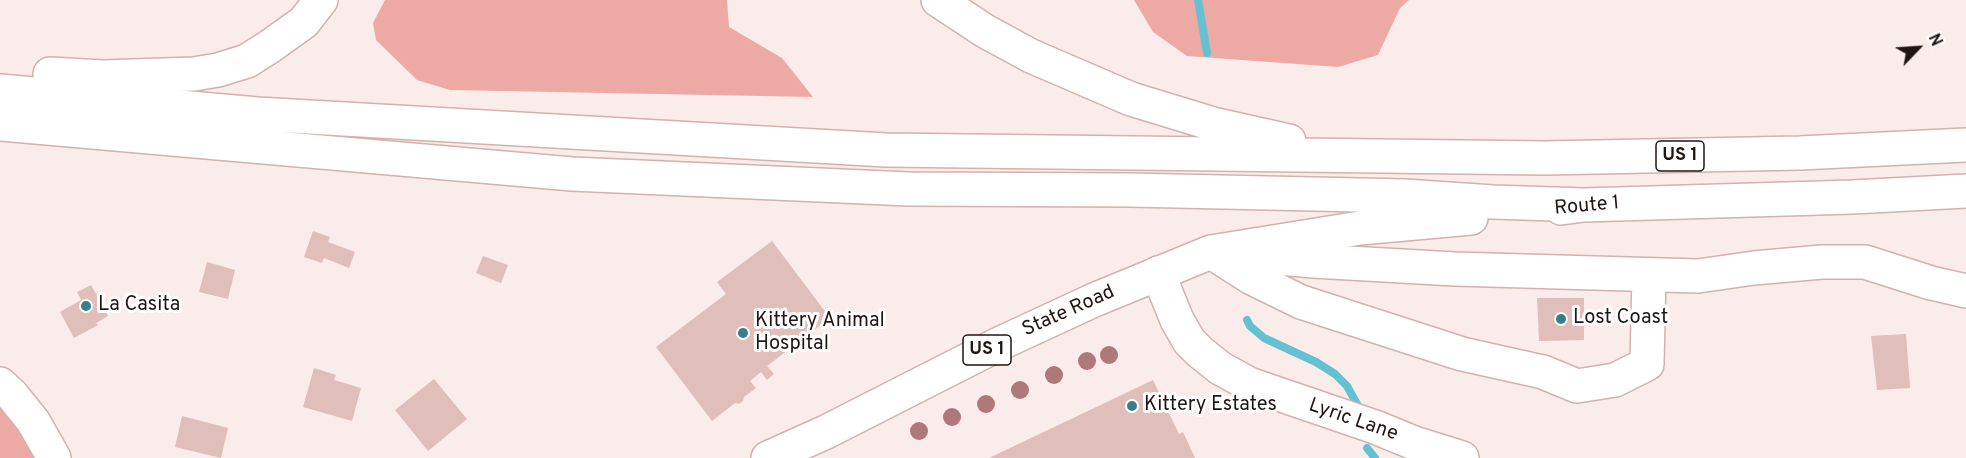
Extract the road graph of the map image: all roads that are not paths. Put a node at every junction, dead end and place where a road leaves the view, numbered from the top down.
1 (321, 0) edge
2 (938, 0) edge
3 (10, 82) edge
4 (0, 124) edge
5 (1966, 145) edge
6 (1395, 156) junction
7 (1966, 190) edge
8 (1584, 205) junction
9 (1211, 252) junction
10 (1158, 273) junction
11 (1649, 275) junction
12 (1966, 291) edge
13 (0, 384) edge
14 (54, 458) edge
15 (768, 458) edge
16 (1462, 458) edge

1 - 3 main road
2 - 6 main road, US 1
3 - 6 main road
4 - 8 main road
5 - 6 main road, US 1
7 - 8 main road, Route 1 / US 1
8 - 9 main road, Route 1 / US 1
9 - 10 main road, State Road / US 1
9 - 11 main road
9 - 11 main road
10 - 15 main road, State Road / US 1
10 - 16 main road, Lyric Lane
11 - 12 main road
13 - 14 main road

